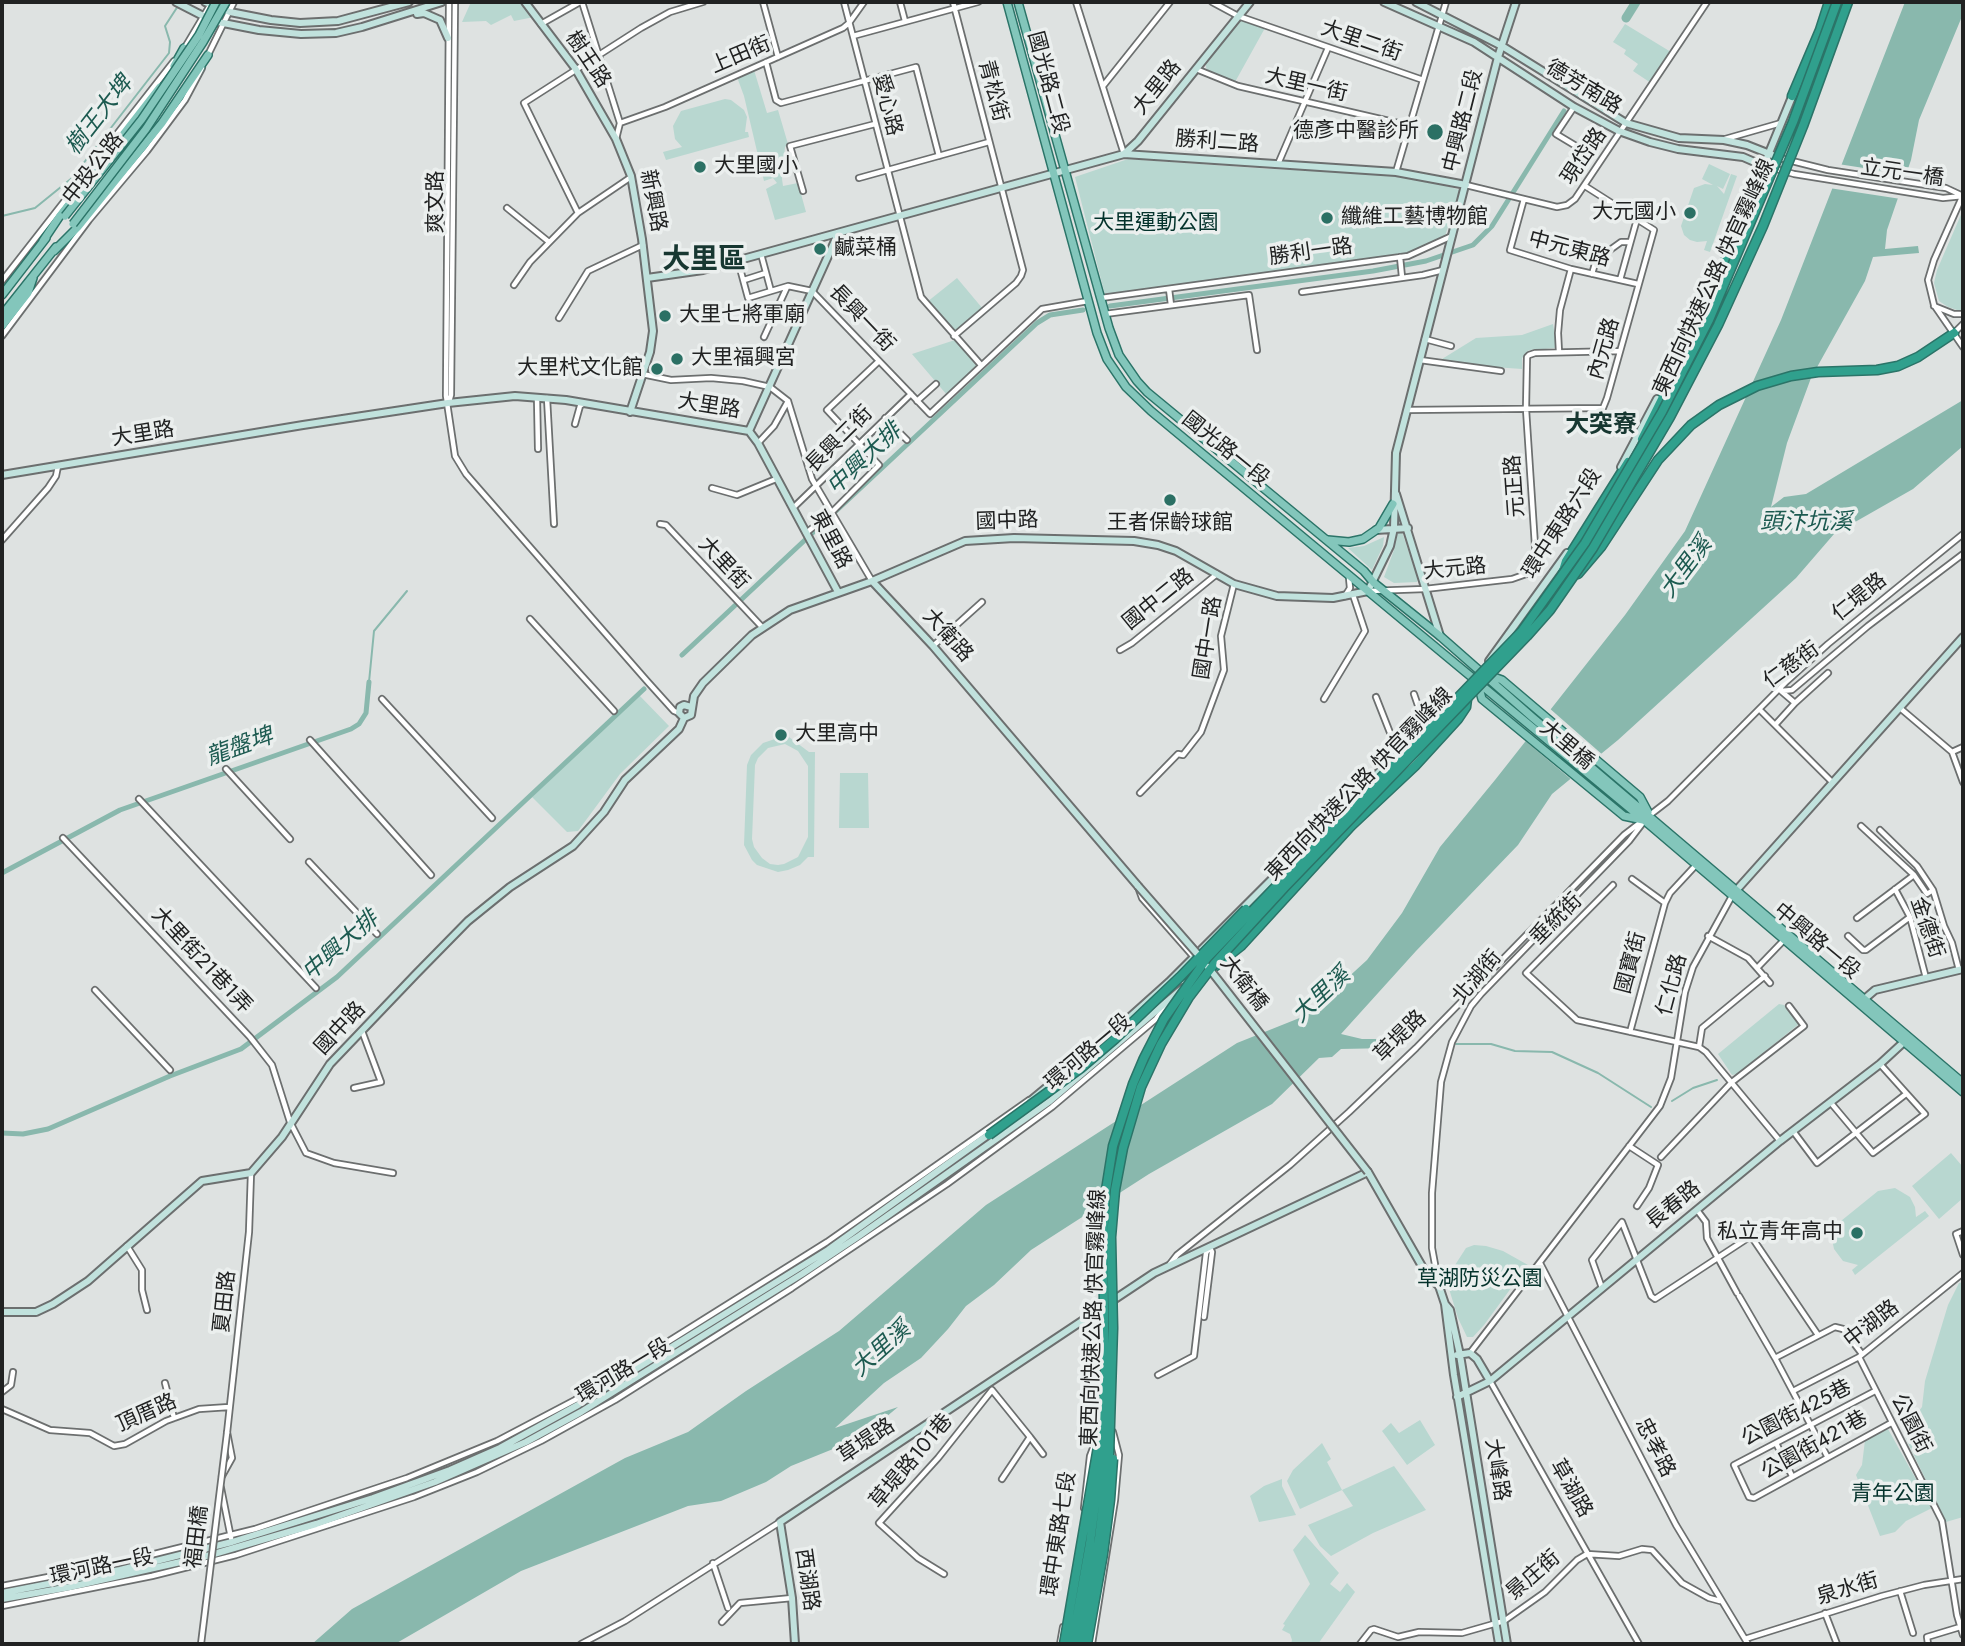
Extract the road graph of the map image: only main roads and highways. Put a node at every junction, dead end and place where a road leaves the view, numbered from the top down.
1 (211, 2) edge
2 (226, 2) edge
3 (1007, 2) edge
4 (1018, 2) edge
5 (1828, 2) edge
6 (1840, 2) edge
7 (1848, 2) edge
8 (184, 48) road end
9 (208, 55) road end
10 (1792, 96) road end
11 (1064, 172) joint
12 (1054, 174) joint
13 (1738, 229) road end
14 (43, 241) junction
15 (54, 251) junction
16 (34, 274) junction
17 (2, 293) edge
18 (2, 315) edge
19 (2, 326) edge
20 (1954, 333) road end
21 (1393, 504) road end
22 (1325, 539) junction
23 (1562, 585) junction
24 (1493, 679) joint
25 (1482, 691) joint
26 (1467, 699) junction
27 (1640, 812) junction
28 (1647, 818) junction
29 (1309, 850) junction
30 (1734, 893) junction
31 (1204, 973) road end
32 (1862, 1000) junction
33 (1907, 1038) junction
34 (1963, 1083) edge
35 (1963, 1092) edge
36 (989, 1135) road end
37 (1107, 1421) junction
38 (1062, 1644) edge
39 (1070, 1644) edge
40 (1081, 1644) edge
41 (1089, 1644) edge

1 - 14 main road, 中投公路, bridge
2 - 15 main road, 中投公路, bridge
3 - 12 main road, 國光路二段
4 - 11 main road, 國光路二段
5 - 10 highway
6 - 23 highway, 東西向快速公路 快官霧峰線, bridge
7 - 23 highway, 東西向快速公路 快官霧峰線, bridge
8 - 14 main road
9 - 15 main road
11 - 22 main road, 國光路一段
12 - 25 main road, 國光路一段
13 - 23 highway, bridge
14 - 17 main road, 中投公路
15 - 16 main road, 中投公路
16 - 18 main road, 中投公路
16 - 19 main road
20 - 23 highway, bridge
21 - 22 main road
22 - 24 main road, 國光路一段
23 - 26 highway, 東西向快速公路 快官霧峰線, bridge
23 - 29 highway, 東西向快速公路 快官霧峰線, bridge
24 - 27 main road, 大里橋
25 - 27 main road, 大里橋
26 - 31 highway, bridge
26 - 37 highway, 東西向快速公路 快官霧峰線, bridge
27 - 28 main road, 中興路一段
27 - 28 main road, 中興路一段
28 - 30 main road, 中興路一段
28 - 30 main road, 中興路一段
29 - 36 highway, bridge
29 - 37 highway, 東西向快速公路 快官霧峰線, bridge
30 - 32 main road, 中興路一段
30 - 32 main road, 中興路一段
32 - 33 main road, 中興路一段
33 - 34 main road, 中興路一段
33 - 35 main road, 中興路一段
37 - 38 highway, bridge
37 - 39 highway, 東西向快速公路 快官霧峰線, bridge
37 - 40 highway, 東西向快速公路 快官霧峰線, bridge
37 - 41 highway, bridge

